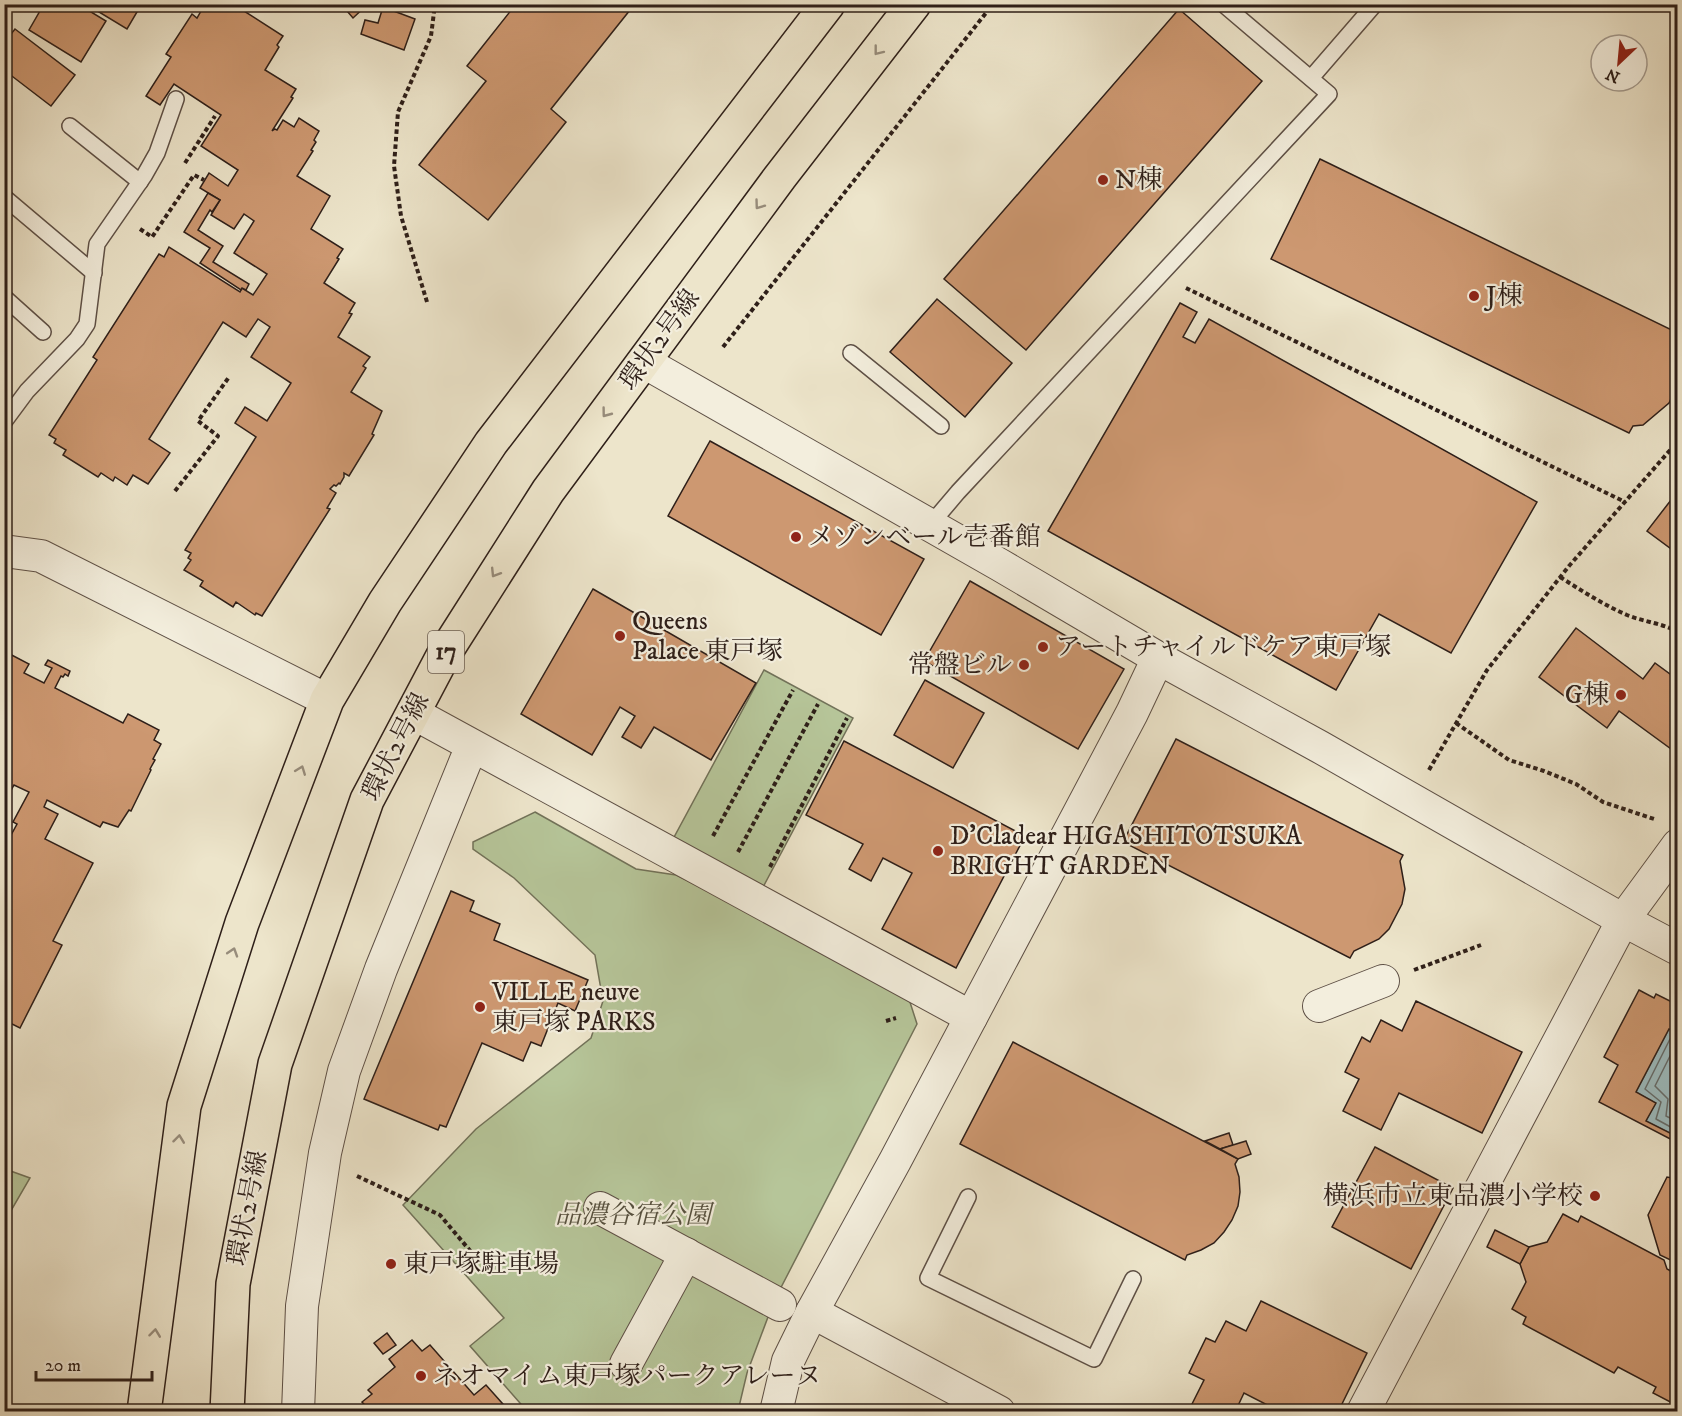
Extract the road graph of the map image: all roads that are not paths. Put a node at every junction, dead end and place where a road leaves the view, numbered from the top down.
1 (828, 4) edge
2 (914, 4) edge
3 (1223, 4) edge
4 (1375, 4) edge
5 (1311, 78) junction
6 (176, 99) dead end
7 (70, 126) dead end
8 (140, 182) junction
9 (4, 197) edge
10 (93, 273) junction
11 (4, 297) edge
12 (43, 333) dead end
13 (851, 353) dead end
14 (644, 362) junction
15 (4, 422) edge
16 (941, 426) dead end
17 (930, 525) junction
18 (4, 551) edge
19 (1158, 658) junction
20 (327, 700) junction
21 (413, 713) junction
22 (466, 760) dead end
23 (1677, 845) edge
24 (1623, 920) junction
25 (1677, 949) edge
26 (1383, 981) road end
27 (1319, 1006) dead end
28 (971, 1017) junction
29 (968, 1197) dead end
30 (600, 1208) dead end
31 (686, 1254) junction
32 (1133, 1279) dead end
33 (780, 1305) dead end
34 (812, 1312) junction
35 (626, 1364) dead end
36 (144, 1412) edge
37 (227, 1412) edge
38 (298, 1412) edge
39 (776, 1412) edge
40 (999, 1412) edge
41 (1362, 1412) edge

1 - 20 main road
2 -> 14 main road, 環状2号線 / 17
3 - 5 lane
4 - 5 lane
5 - 17 lane
6 - 8 lane
7 - 8 lane
8 - 10 lane
9 - 10 lane
10 - 15 lane
11 - 12 lane
13 - 16 lane
14 - 17 street
14 -> 21 main road, 環状2号線 / 17
17 - 19 street
18 - 20 street
19 - 24 street
19 - 28 street
36 -> 20 main road
21 - 28 street
21 - 37 main road, 環状2号線 / 17
22 - 38 street
23 - 24 street
24 - 25 street
24 - 41 street
26 - 27 street
28 - 34 street
29 - 32 lane
30 - 31 street
31 - 33 street
31 - 35 street
34 - 39 street
34 - 40 street

